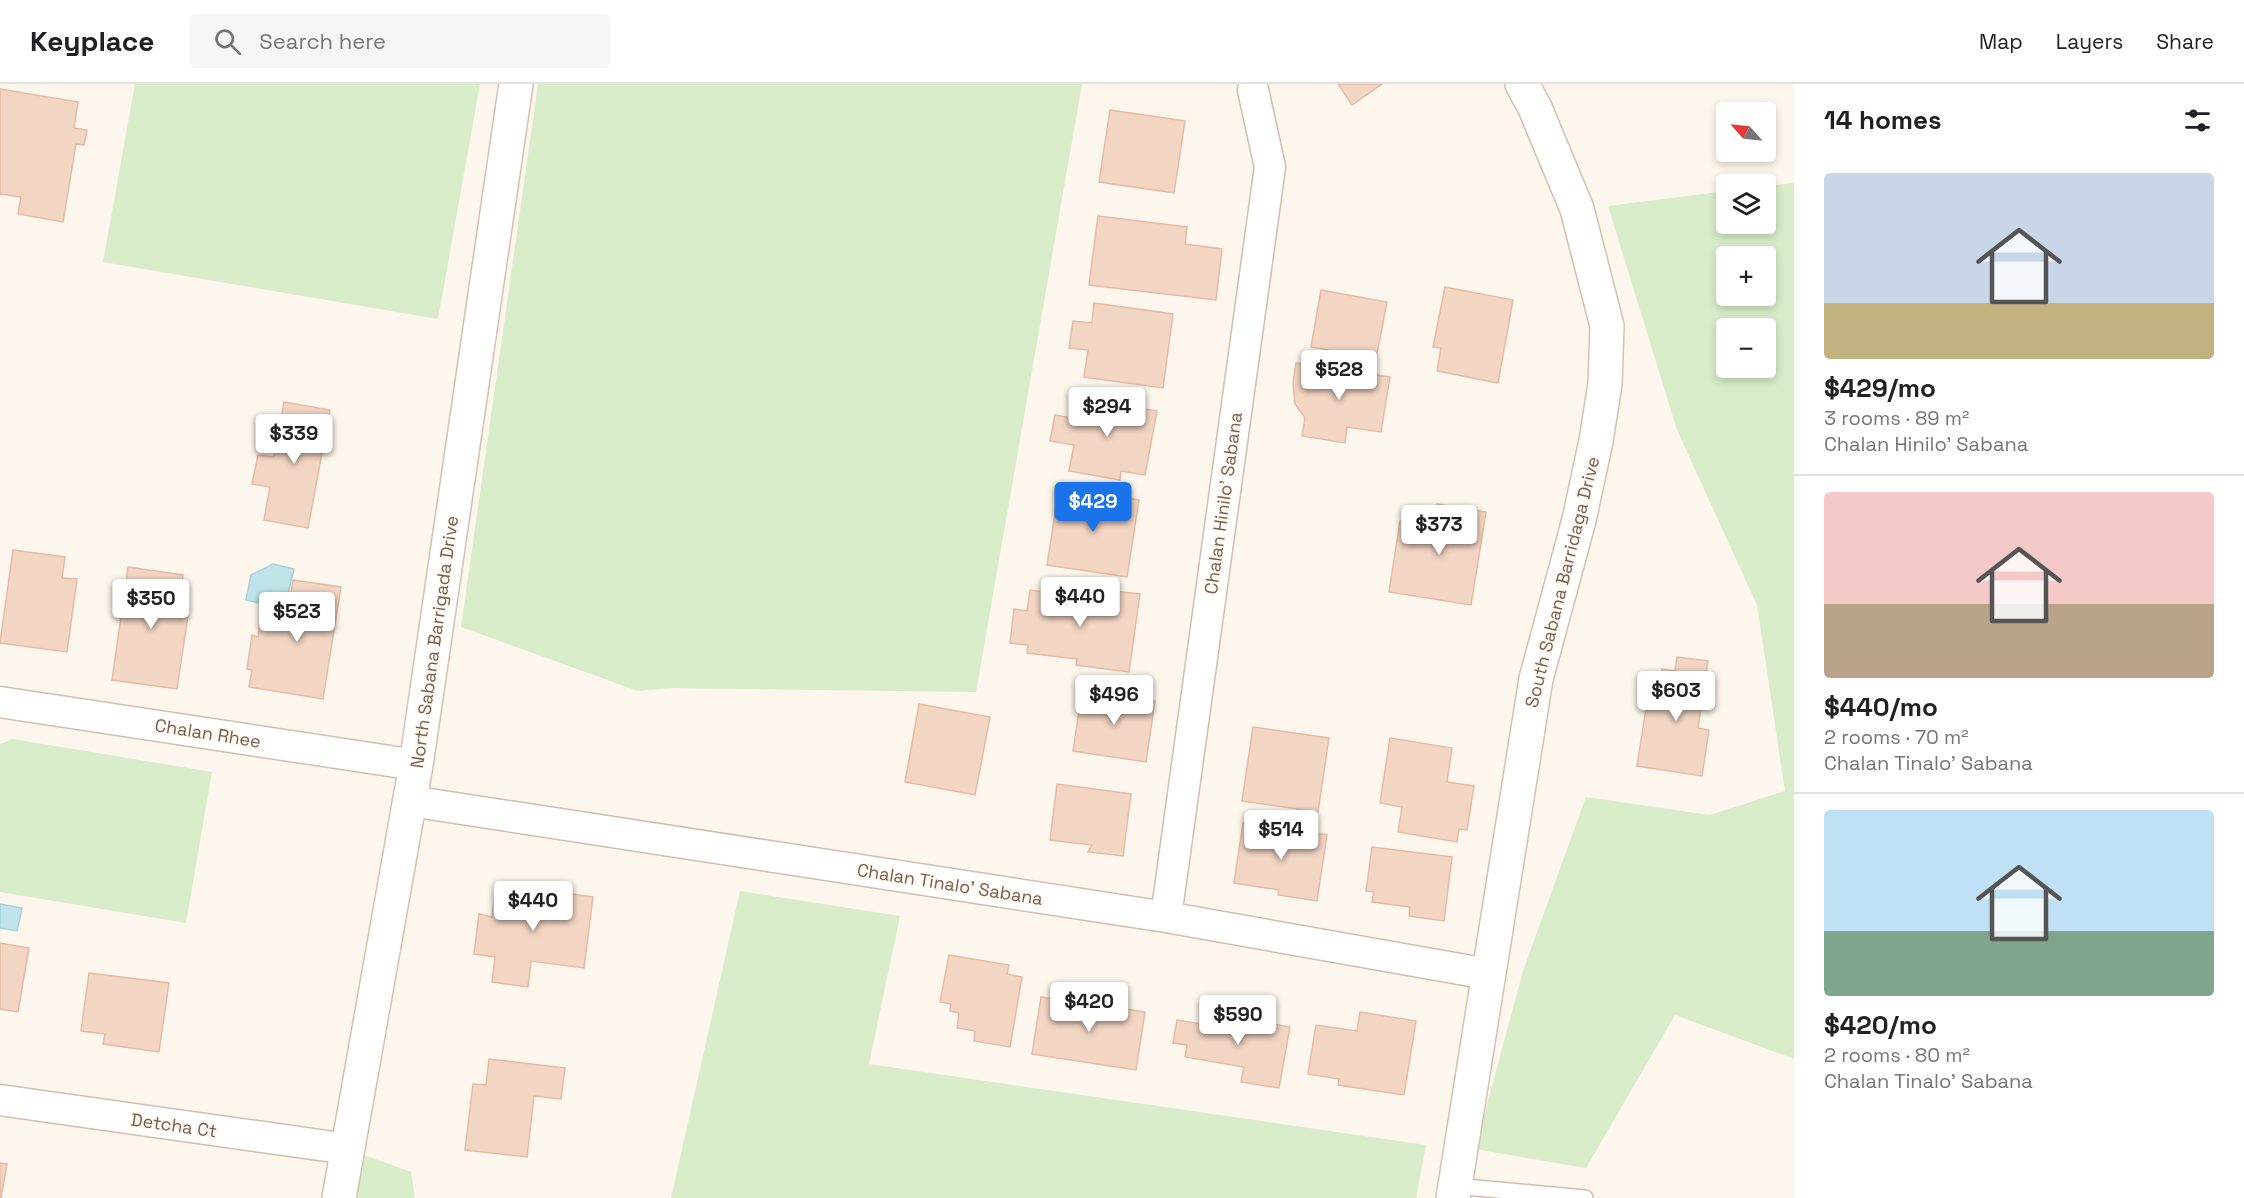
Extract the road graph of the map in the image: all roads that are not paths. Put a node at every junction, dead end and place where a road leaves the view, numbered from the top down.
1 (516, 84) edge
2 (1522, 84) edge
3 (1253, 90) dead end
4 (0, 702) edge
5 (416, 765) junction
6 (410, 801) junction
7 (1166, 917) junction
8 (1488, 974) junction
9 (0, 1100) edge
10 (348, 1149) junction
11 (1454, 1192) edge
12 (339, 1198) edge
13 (1585, 1198) edge

1 - 5 main road, North Sabana Barrigada Drive
2 - 8 main road, South Sabana Barridaga Drive
3 - 7 street, Chalan Hinilo' Sabana
4 - 5 street, Chalan Rhee
5 - 6 main road, North Sabana Barrigada Drive
6 - 7 street, Chalan Tinalo' Sabana
6 - 10 main road, North Sabana Barrigada Drive
7 - 8 street, Chalan Tinalo' Sabana
8 - 11 main road, South Sabana Barridaga Drive
9 - 10 street, Detcha Ct
10 - 12 main road, North Sabana Barrigada Drive
11 - 13 lane

